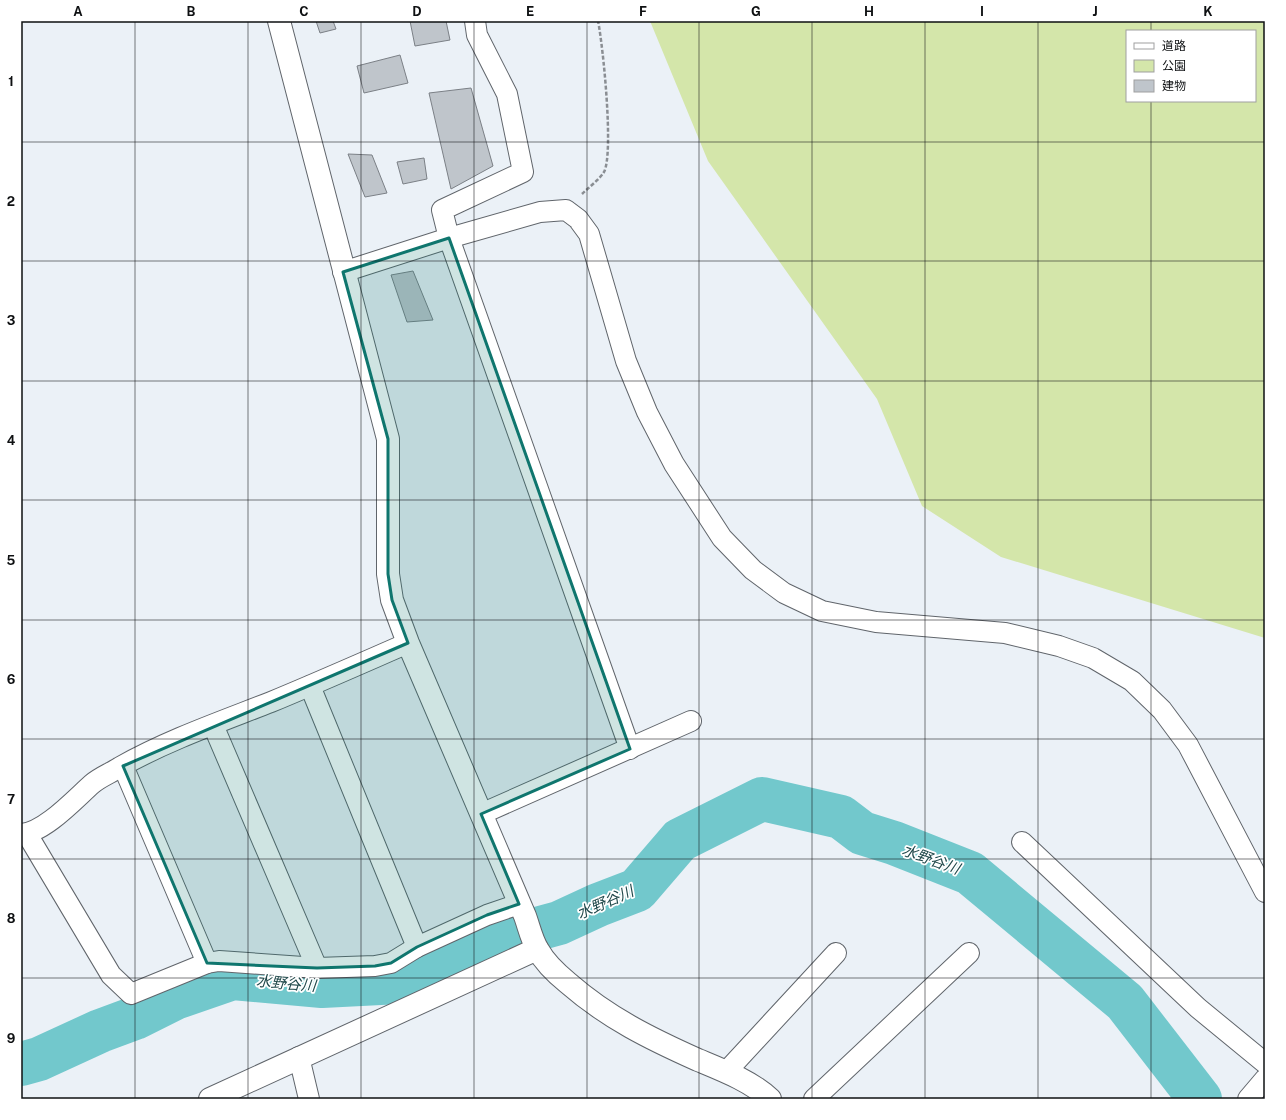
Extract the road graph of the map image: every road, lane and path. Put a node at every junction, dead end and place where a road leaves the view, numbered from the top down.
1 (279, 21) edge
2 (475, 21) edge
3 (598, 21) edge
4 (566, 210) junction
5 (449, 238) junction
6 (343, 272) junction
7 (408, 643) junction
8 (310, 686) junction
9 (692, 721) dead end
10 (213, 725) junction
11 (630, 749) junction
12 (123, 766) junction
13 (481, 814) junction
14 (24, 834) edge
15 (1022, 842) dead end
16 (1265, 892) edge
17 (522, 910) junction
18 (535, 944) junction
19 (417, 947) junction
20 (969, 953) dead end
21 (836, 954) dead end
22 (207, 963) junction
23 (317, 968) junction
24 (299, 1057) junction
25 (1265, 1063) edge
26 (726, 1072) junction
27 (1265, 1079) edge
28 (210, 1099) edge
29 (309, 1099) edge
30 (770, 1099) edge
31 (814, 1099) edge
32 (1248, 1099) edge

1 - 6 street
2 - 5 street
3 - 4 path
4 - 5 street
4 - 16 street
5 - 6 street
5 - 11 street
6 - 7 street
7 - 8 street
7 - 13 street
8 - 10 street
8 - 19 street
9 - 11 street
10 - 12 street
10 - 23 street
11 - 13 street
12 - 14 street
12 - 22 street
13 - 17 street
14 - 22 street
15 - 25 street
17 - 18 street
17 - 19 street
18 - 24 street
18 - 26 street
19 - 23 street
20 - 31 street
21 - 26 street
22 - 23 street
24 - 28 street
24 - 29 street
26 - 30 street
27 - 32 street

